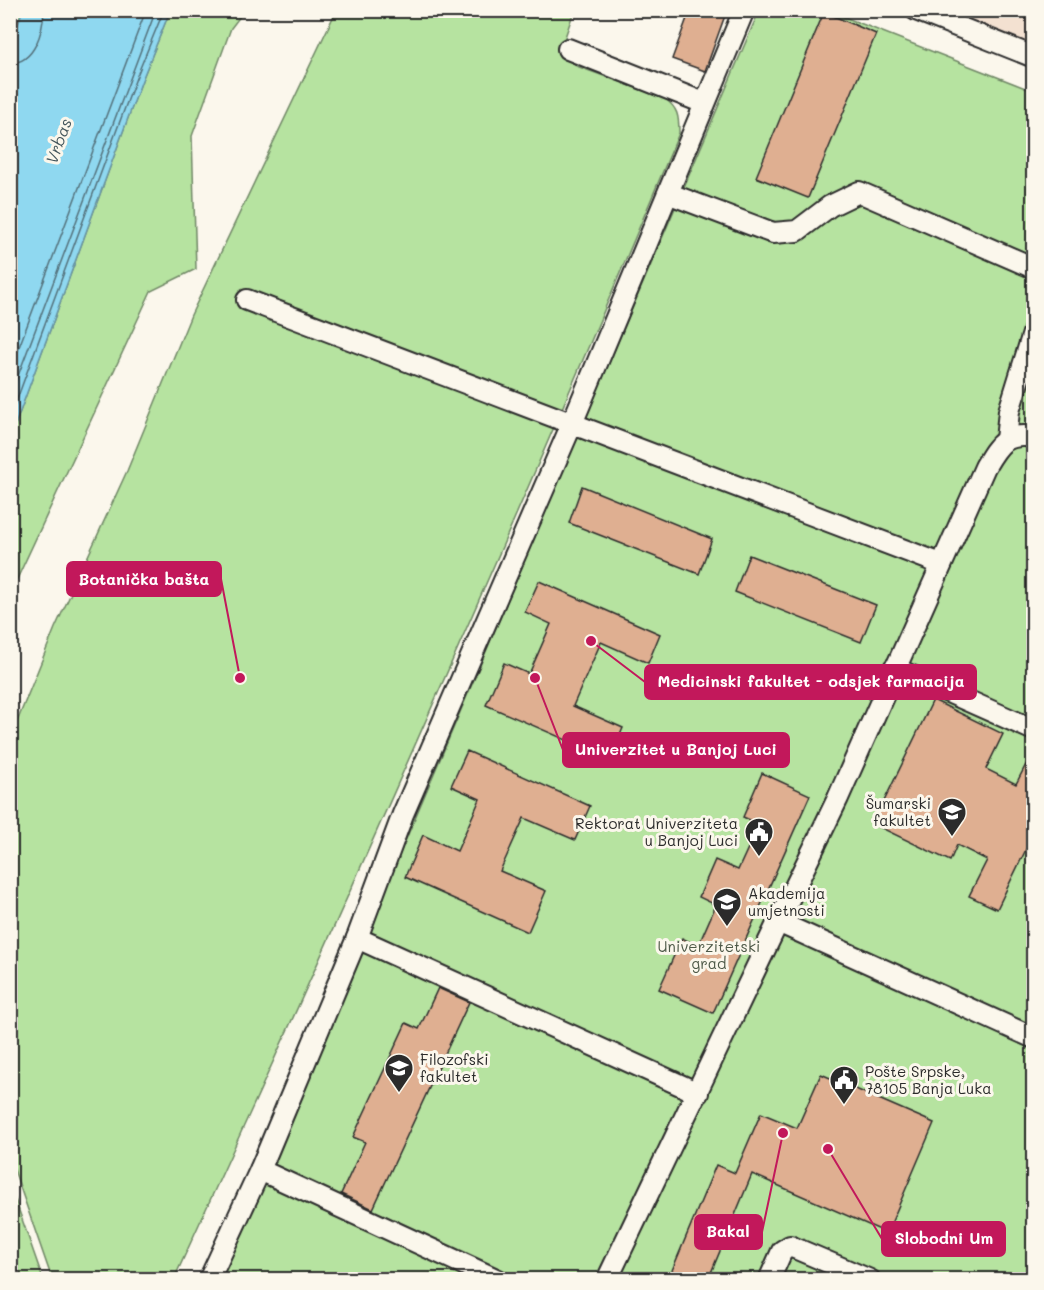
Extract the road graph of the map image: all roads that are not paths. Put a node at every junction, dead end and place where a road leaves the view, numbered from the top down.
1 (744, 10) edge
2 (916, 10) edge
3 (568, 49) dead end
4 (1034, 57) edge
5 (704, 103) junction
6 (670, 194) junction
7 (1034, 268) edge
8 (247, 300) dead end
9 (1034, 330) edge
10 (572, 426) junction
11 (1034, 437) edge
12 (1006, 440) junction
13 (941, 564) junction
14 (894, 668) junction
15 (1034, 730) edge
16 (777, 922) junction
17 (357, 938) junction
18 (1034, 1038) edge
19 (698, 1093) junction
20 (260, 1170) junction
21 (209, 1280) edge
22 (498, 1280) edge
23 (607, 1280) edge
24 (769, 1280) edge
25 (870, 1280) edge

1 - 5 street
2 - 4 street
3 - 5 street
5 - 6 street
6 - 7 street
6 - 10 street
8 - 10 street
9 - 12 street
10 - 13 street
10 - 17 street
11 - 12 street
12 - 13 street
13 - 14 street
14 - 15 street
14 - 16 street
16 - 18 street
16 - 19 street
17 - 19 street
17 - 20 street
19 - 23 street
20 - 21 street
20 - 22 street
24 - 25 street

